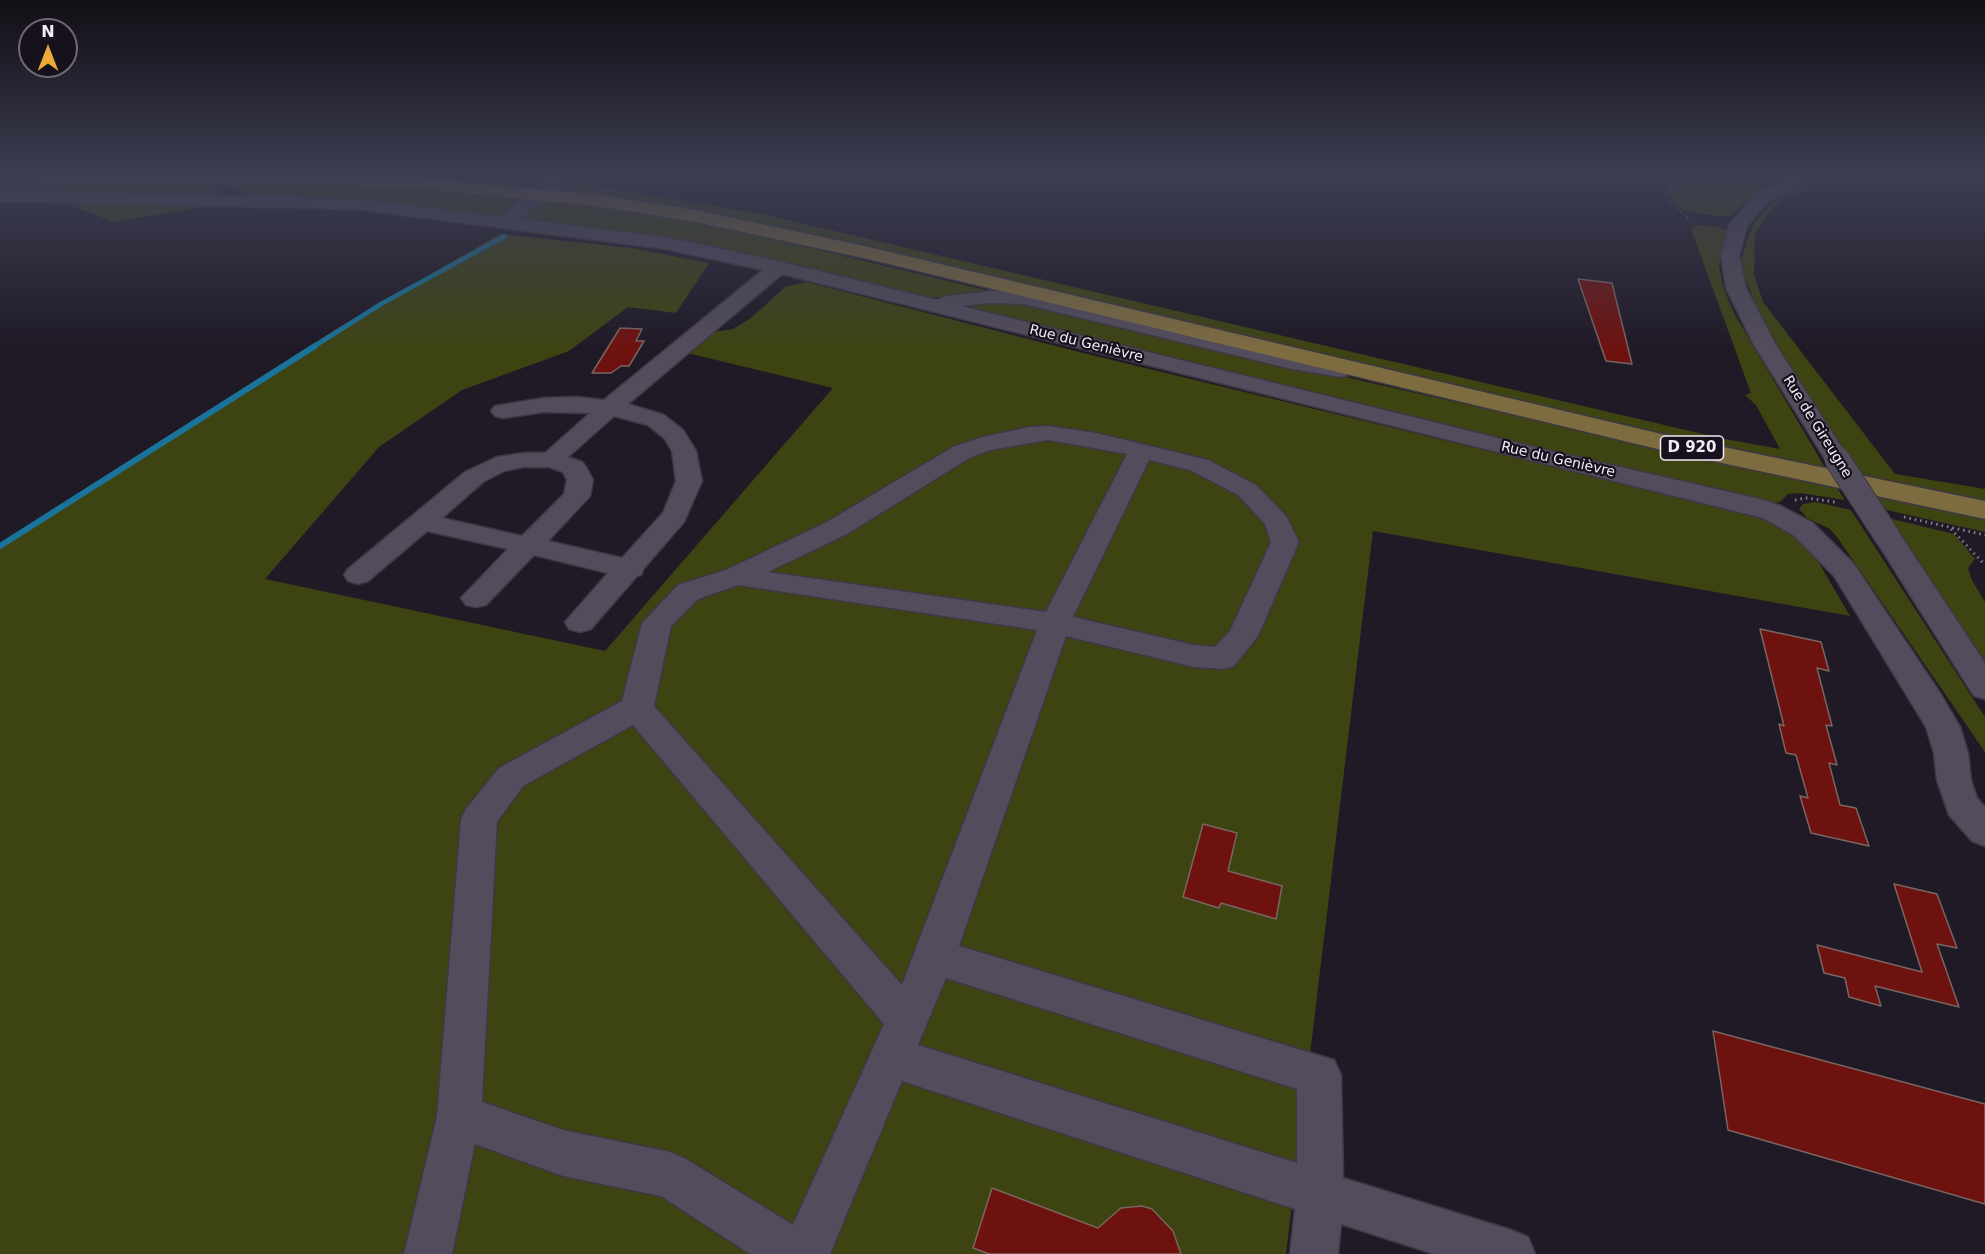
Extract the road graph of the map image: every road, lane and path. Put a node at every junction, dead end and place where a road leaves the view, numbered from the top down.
1 (614, 235) edge
2 (780, 235) edge
3 (1735, 235) edge
4 (778, 267) junction
5 (925, 304) junction
6 (1401, 380) junction
7 (610, 407) junction
8 (503, 411) dead end
9 (1141, 450) junction
10 (551, 460) junction
11 (1985, 510) edge
12 (420, 521) junction
13 (1950, 527) dead end
14 (528, 545) junction
15 (1985, 565) edge
16 (631, 569) junction
17 (358, 575) dead end
18 (736, 576) junction
19 (476, 598) dead end
20 (580, 622) dead end
21 (1055, 623) junction
22 (1985, 688) edge
23 (637, 708) junction
24 (1985, 831) edge
25 (935, 957) junction
26 (899, 1039) junction
27 (459, 1116) junction
28 (1320, 1194) junction
29 (428, 1254) edge
30 (794, 1254) edge
31 (805, 1254) edge
32 (1314, 1254) edge
33 (1511, 1254) edge

1 - 4 street, Rue du Genièvre
2 - 6 main road, D 920
3 - 22 street, Rue de Gireugne, bridge
4 - 5 street, Rue du Genièvre
4 - 7 street
5 - 6 street
5 - 24 street, Rue du Genièvre
6 - 11 main road, D 920
7 - 8 street
7 - 10 street
7 - 16 street
9 - 18 street
9 - 21 street
9 - 21 street
10 - 12 street
10 - 14 street
12 - 14 street
12 - 17 street
13 - 15 path
14 - 16 street
14 - 19 street
16 - 20 street
18 - 21 street
18 - 23 street
21 - 25 street
23 - 26 street
23 - 27 street
25 - 26 street
25 - 28 street
26 - 28 street
26 - 31 street
27 - 29 street
27 - 30 street
28 - 32 street
28 - 33 street

